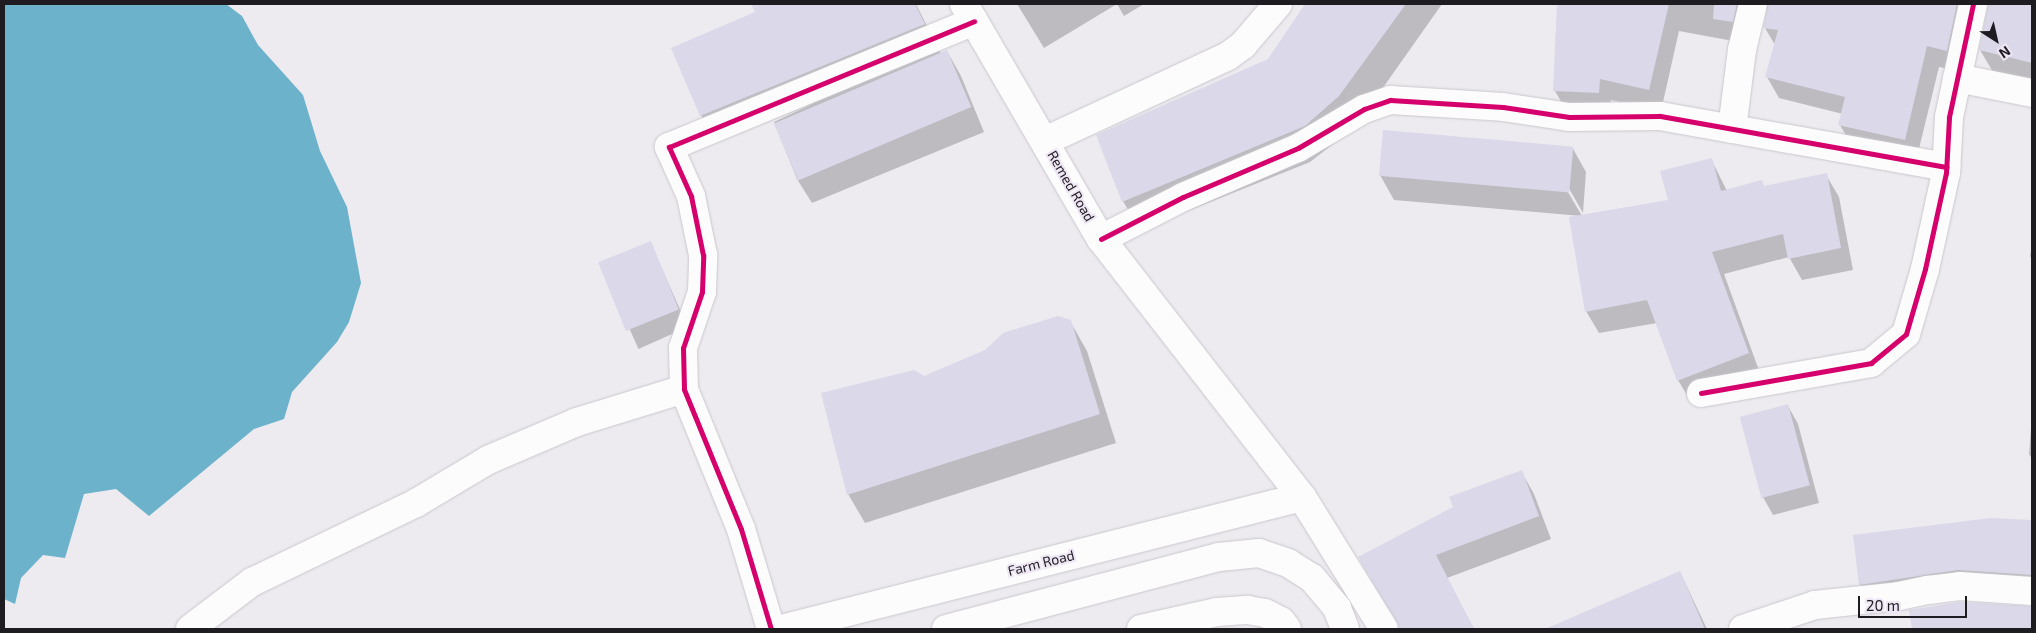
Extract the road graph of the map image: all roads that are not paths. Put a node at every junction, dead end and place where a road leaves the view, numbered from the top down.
1 (1278, 4) edge
2 (1753, 4) edge
3 (1973, 4) edge
4 (969, 12) edge
5 (1957, 78) junction
6 (2032, 93) edge
7 (1732, 129) junction
8 (1045, 141) junction
9 (1946, 167) junction
10 (1102, 239) junction
11 (684, 389) junction
12 (1701, 393) dead end
13 (1302, 497) junction
14 (2032, 591) edge
15 (190, 629) edge
16 (771, 629) edge
17 (781, 629) edge
18 (946, 629) edge
19 (1141, 629) edge
20 (1287, 629) edge
21 (1345, 629) edge
22 (1384, 629) edge
23 (1743, 629) edge

1 - 8 street
2 - 7 street
3 - 5 street
4 - 8 street, Remed Road
4 - 11 street
5 - 6 street
5 - 9 street
7 - 9 street
7 - 10 street
8 - 10 street, Remed Road
9 - 12 street
10 - 13 street, Remed Road
11 - 15 street
11 - 16 street
13 - 17 street, Farm Road
13 - 22 street, Remed Road
14 - 23 street
18 - 21 street
19 - 20 street

